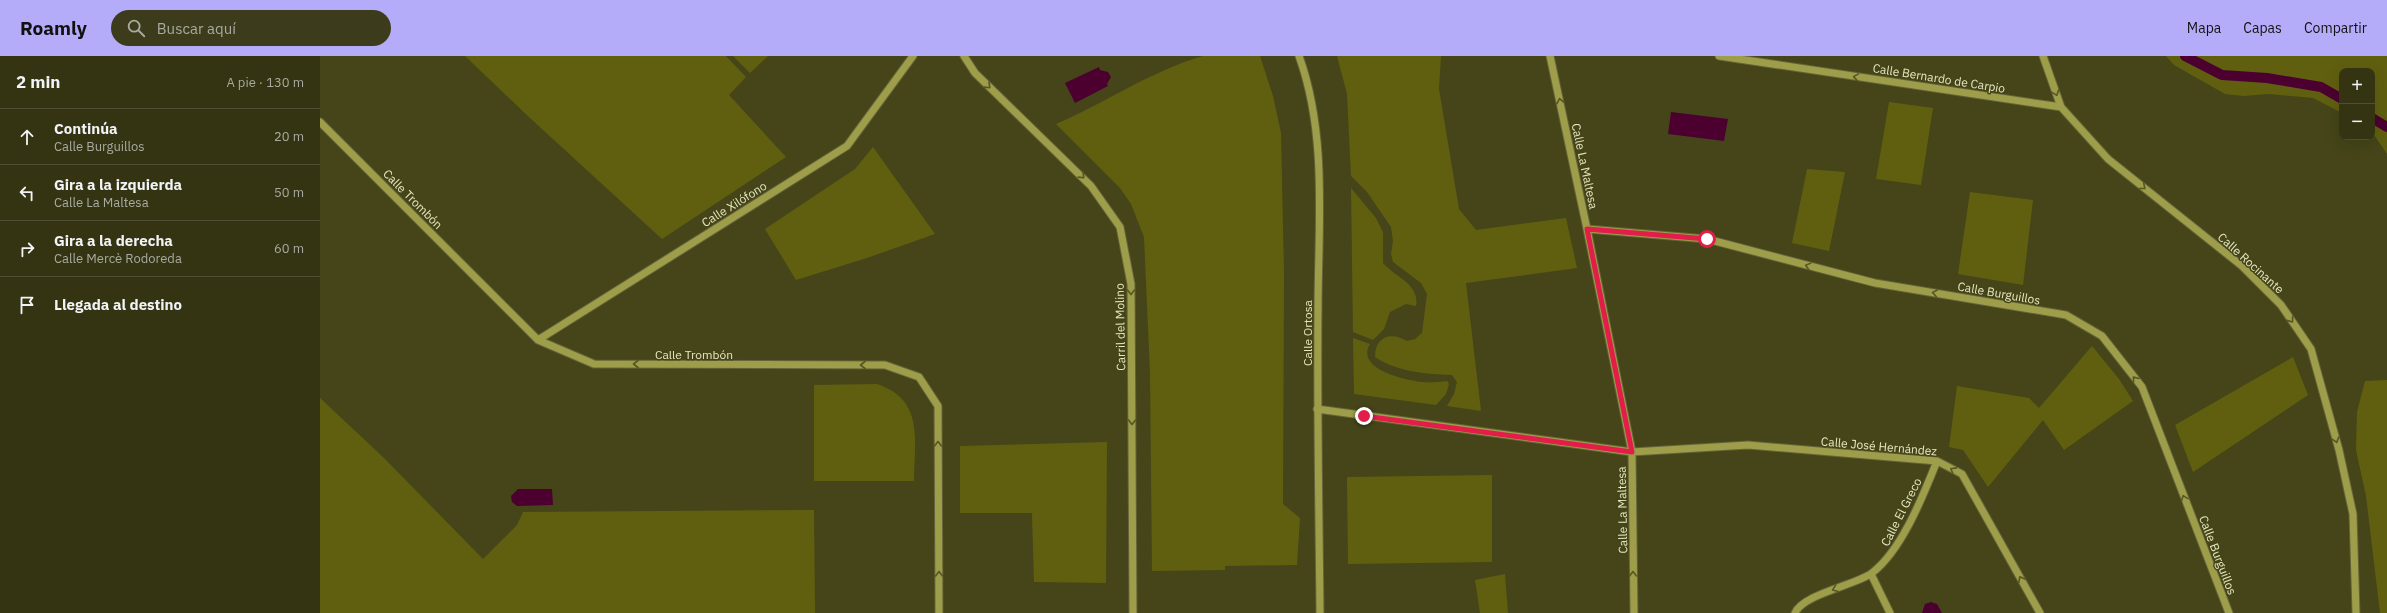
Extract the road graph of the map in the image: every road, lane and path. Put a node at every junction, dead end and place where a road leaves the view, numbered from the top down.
1 (913, 56) edge
2 (964, 56) edge
3 (1299, 56) edge
4 (1550, 56) edge
5 (1719, 56) edge
6 (2042, 56) edge
7 (2061, 107) junction
8 (320, 122) edge
9 (1587, 229) junction
10 (538, 340) junction
11 (1317, 409) junction
12 (1632, 452) junction
13 (1938, 461) junction
14 (1871, 574) junction
15 (939, 613) edge
16 (1133, 613) edge
17 (1320, 613) edge
18 (1634, 613) edge
19 (1795, 613) edge
20 (1890, 613) edge
21 (2040, 613) edge
22 (2229, 613) edge
23 (2356, 613) edge

1 - 10 street, Calle Xilófono
2 -> 16 street, Carril del Molino
3 - 11 street, Calle Ortosa
9 -> 4 street, Calle La Maltesa
7 -> 5 street, Calle Bernardo de Carpio
6 -> 7 street, Calle Rocinante
7 -> 23 street, Calle Rocinante
8 - 10 street, Calle Trombón
9 - 12 street, Calle La Maltesa
22 -> 9 street, Calle Burguillos
15 -> 10 street, Calle Trombón
11 - 12 street, Calle José Hernández
11 - 17 street, Calle Ortosa
12 - 13 street, Calle José Hernández
18 -> 12 street, Calle La Maltesa
13 - 14 street, Calle El Greco
21 -> 13 street, Calle José Hernández
14 -> 19 street, Calle El Greco
14 - 20 street

